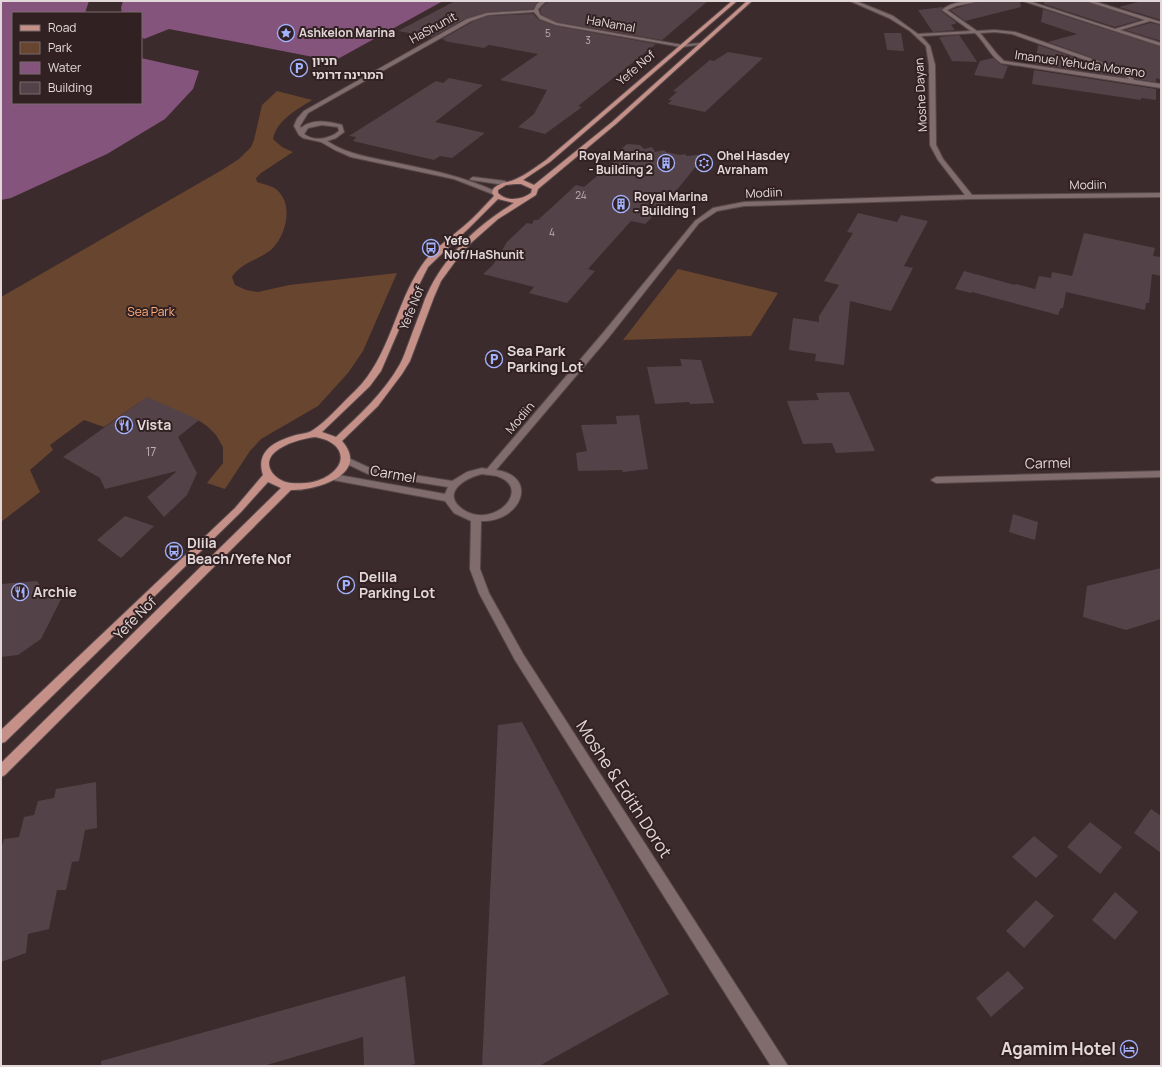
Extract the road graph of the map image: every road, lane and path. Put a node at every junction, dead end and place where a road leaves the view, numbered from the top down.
1 (544, 1) edge
2 (735, 1) edge
3 (750, 1) edge
4 (867, 1) edge
5 (978, 1) edge
6 (1024, 1) edge
7 (1088, 1) edge
8 (1103, 1) edge
9 (854, 2) edge
10 (536, 11) junction
11 (1161, 18) edge
12 (1149, 20) junction
13 (1161, 23) edge
14 (1115, 30) junction
15 (976, 32) junction
16 (917, 35) junction
17 (701, 44) junction
18 (1161, 45) edge
19 (682, 46) junction
20 (1132, 82) junction
21 (1161, 86) edge
22 (301, 132) junction
23 (322, 140) junction
24 (451, 176) junction
25 (515, 182) junction
26 (505, 184) junction
27 (534, 188) junction
28 (496, 194) junction
29 (1161, 196) edge
30 (970, 198) junction
31 (525, 199) junction
32 (315, 434) junction
33 (338, 440) junction
34 (346, 460) junction
35 (490, 472) junction
36 (1161, 474) edge
37 (268, 476) junction
38 (333, 477) junction
39 (936, 480) dead end
40 (454, 484) junction
41 (289, 486) junction
42 (449, 498) junction
43 (476, 518) junction
44 (1, 738) edge
45 (1, 771) edge
46 (780, 1066) edge

1 - 10 street
2 - 19 main road, Yefe Nof
3 - 17 main road, Yefe Nof
4 - 9 street
5 - 15 street, Imanuel Yehuda Moreno
6 - 14 street
7 - 12 street
8 - 11 street
9 - 16 street, Moshe Dayan
10 - 19 street, HaNamal
10 - 22 street, HaShunit
12 - 13 street
12 - 14 street
14 - 18 street
15 - 16 street
15 - 20 street
15 - 20 street, Imanuel Yehuda Moreno
16 - 30 street, Moshe Dayan
17 - 19 street, HaNamal
17 - 27 main road, Yefe Nof
19 - 25 main road, Yefe Nof
20 - 21 street, Imanuel Yehuda Moreno
22 - 23 street
22 - 23 street
23 - 24 street
24 - 26 street
24 - 28 street
25 - 26 main road
25 - 27 main road
26 - 28 main road, Yefe Nof
27 - 31 main road, Yefe Nof
28 - 31 main road
28 - 32 main road, Yefe Nof
29 - 30 street, Modiin
30 - 35 street, Modiin
31 - 33 main road, Yefe Nof
32 - 33 main road
32 - 37 main road
33 - 34 main road
34 - 38 main road
34 - 40 street, Carmel
35 - 40 street
35 - 43 street
36 - 39 street, Carmel
37 - 41 main road
37 - 44 main road, Yefe Nof
38 - 41 main road
38 - 42 street, Carmel
40 - 42 street
41 - 45 main road, Yefe Nof
42 - 43 street
43 - 46 street, Moshe & Edith Dorot

